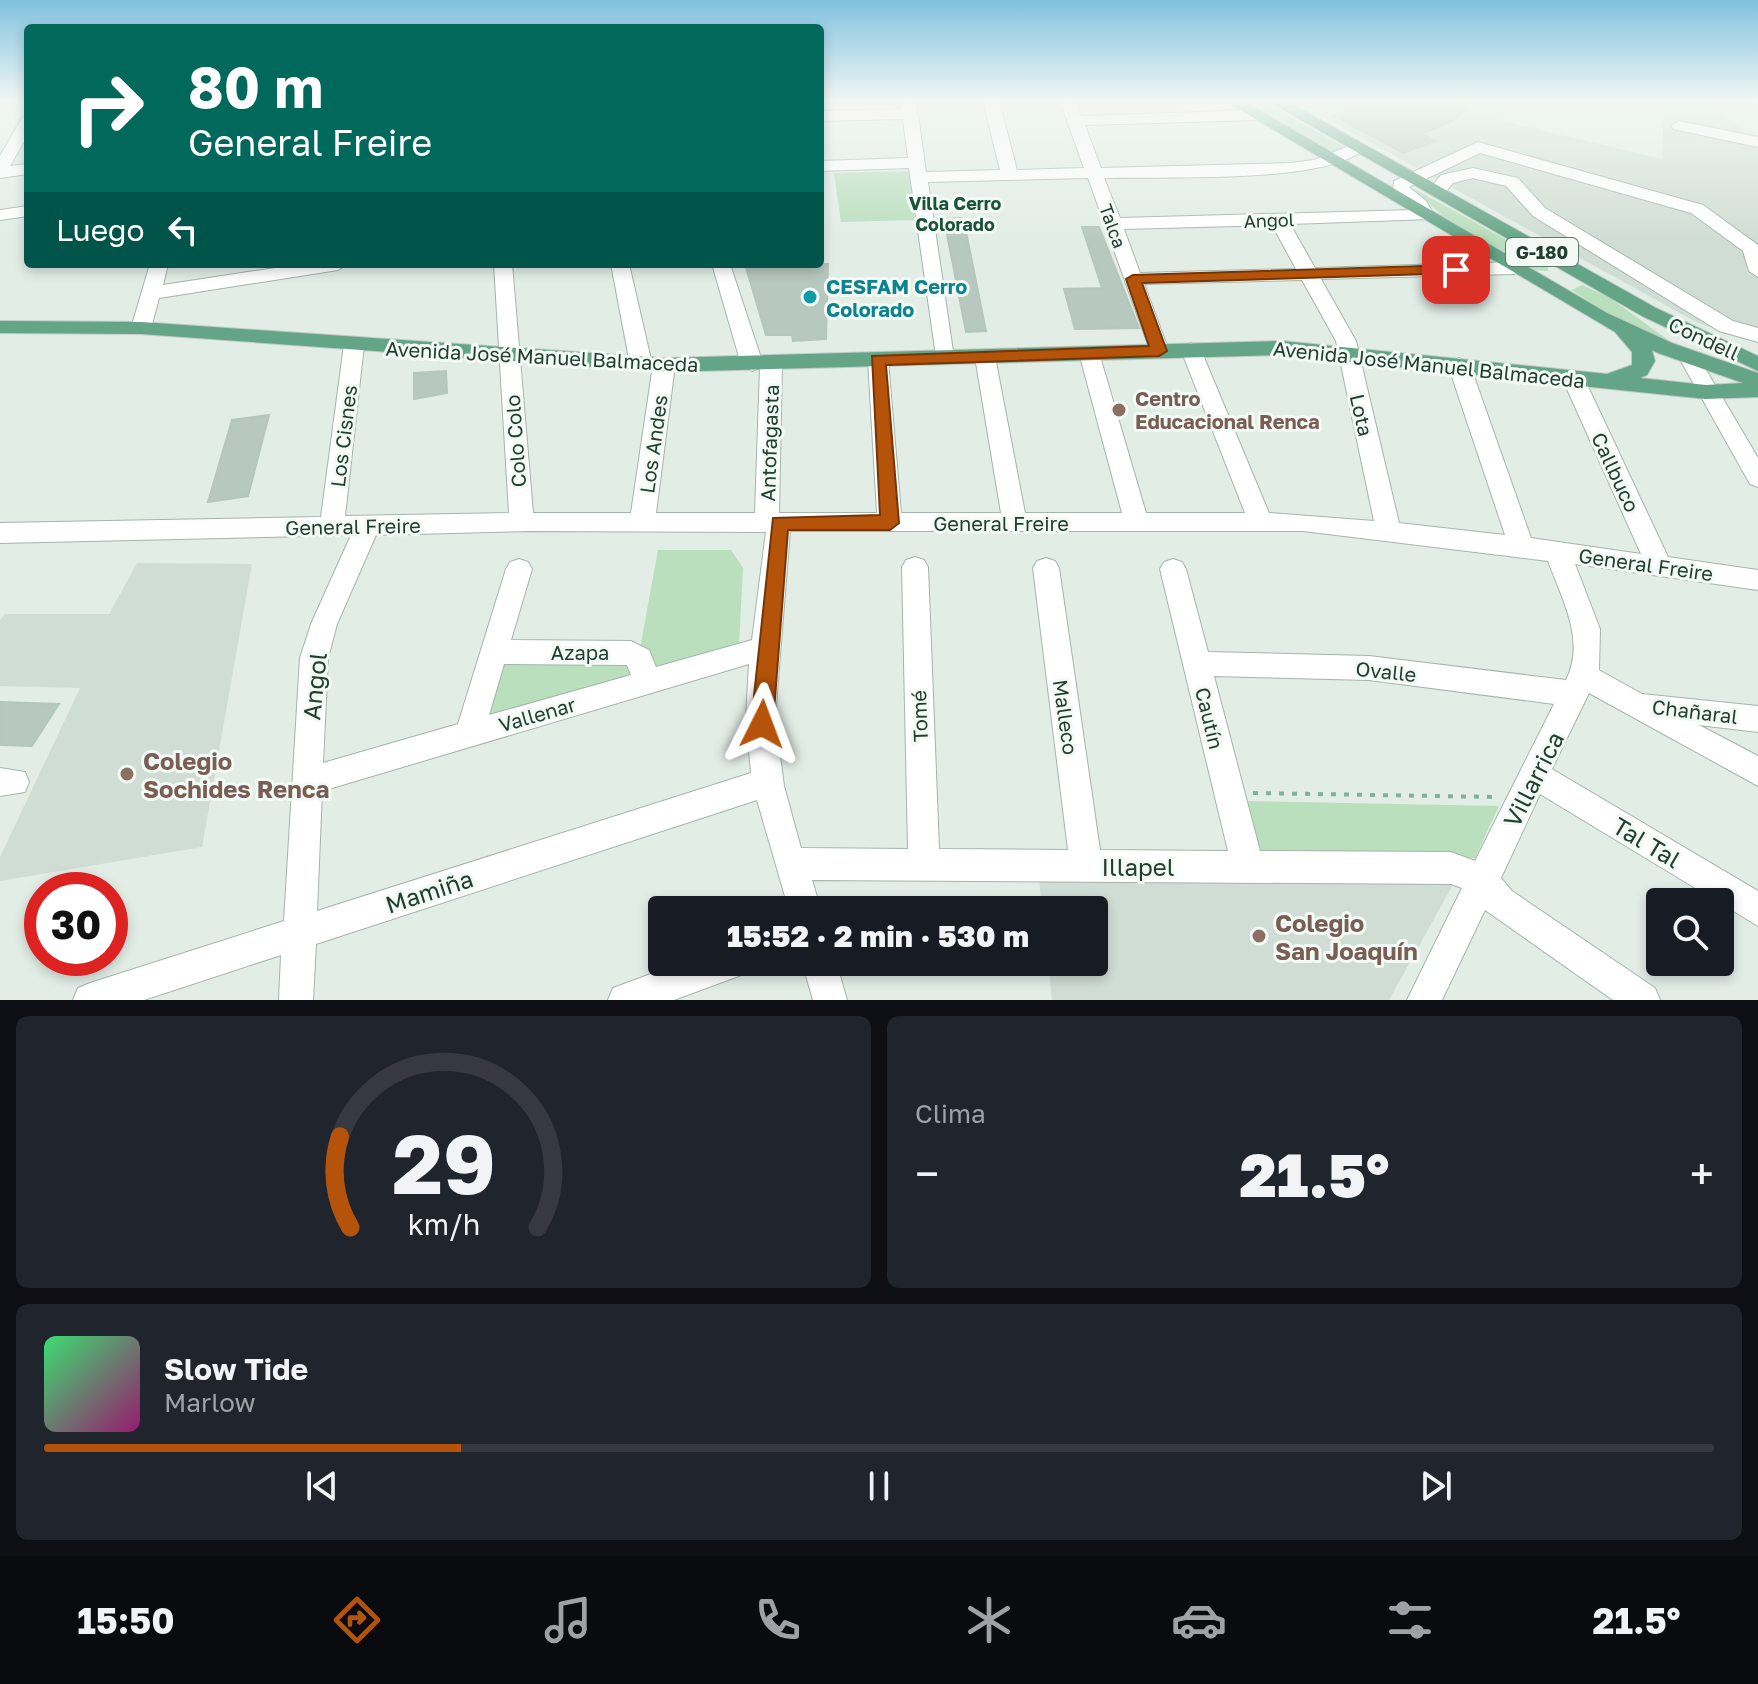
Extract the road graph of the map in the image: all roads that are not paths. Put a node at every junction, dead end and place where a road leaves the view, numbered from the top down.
1 (14, 148) edge
2 (914, 148) edge
3 (1003, 148) edge
4 (1085, 148) edge
5 (1313, 148) edge
6 (1357, 148) joint
7 (1332, 159) junction
8 (824, 166) edge
9 (24, 169) edge
10 (917, 170) junction
11 (0, 172) edge
12 (1094, 173) junction
13 (1010, 175) junction
14 (1410, 178) junction
15 (1436, 192) junction
16 (24, 212) edge
17 (0, 215) edge
18 (1425, 215) junction
19 (1278, 219) junction
20 (1113, 224) junction
21 (1564, 265) junction
22 (158, 268) edge
23 (299, 268) edge
24 (503, 268) edge
25 (621, 268) edge
26 (723, 268) edge
27 (1514, 268) junction
28 (1758, 271) edge
29 (1309, 274) junction
30 (1133, 279) junction
31 (1534, 280) junction
32 (150, 293) junction
33 (1649, 312) junction
34 (0, 327) edge
35 (1619, 327) junction
36 (141, 328) junction
37 (1758, 335) edge
38 (354, 345) junction
39 (1191, 350) junction
40 (1159, 351) junction
41 (1089, 353) junction
42 (1348, 353) junction
43 (1688, 356) junction
44 (509, 357) junction
45 (985, 357) junction
46 (944, 358) junction
47 (878, 360) junction
48 (762, 363) junction
49 (1758, 364) edge
50 (653, 365) junction
51 (1459, 365) junction
52 (1573, 378) junction
53 (1758, 381) edge
54 (1607, 382) junction
55 (1758, 390) edge
56 (1706, 392) junction
57 (1754, 468) edge
58 (1015, 522) junction
59 (1137, 522) junction
60 (1261, 522) junction
61 (522, 523) junction
62 (642, 523) junction
63 (773, 523) junction
64 (890, 523) junction
65 (332, 526) junction
66 (367, 526) junction
67 (1389, 532) junction
68 (0, 533) edge
69 (1521, 547) junction
70 (1557, 552) junction
71 (915, 567) dead end
72 (1660, 567) junction
73 (1046, 568) dead end
74 (519, 569) dead end
75 (1173, 569) dead end
76 (1758, 580) edge
77 (767, 647) junction
78 (494, 652) junction
79 (1197, 664) junction
80 (647, 682) junction
81 (1579, 685) junction
82 (1632, 703) junction
83 (1758, 719) edge
84 (469, 734) junction
85 (1758, 772) edge
86 (306, 782) junction
87 (768, 782) junction
88 (1530, 786) junction
89 (791, 864) junction
90 (924, 865) junction
91 (1086, 866) junction
92 (1248, 867) junction
93 (1482, 880) junction
94 (801, 896) edge
95 (1758, 910) edge
96 (299, 933) junction
97 (693, 976) edge
98 (823, 976) edge
99 (90, 1000) edge
100 (296, 1000) edge
101 (625, 1000) edge
102 (830, 1000) edge
103 (1424, 1000) edge
104 (1643, 1000) edge

1 - 11 street
2 - 10 street
3 - 13 street
4 - 12 street, Talca
5 - 7 main road, G-180
6 - 7 street
6 - 14 main road, G-180
7 - 12 street
7 - 18 main road, G-180
8 - 10 street
9 - 11 street
10 - 13 street
10 - 46 street
12 - 13 street
12 - 20 street, Talca
14 - 15 main road, G-180
14 - 18 street
14 - 28 street
15 - 21 main road, G-180
15 - 37 street
16 - 17 street
18 - 19 street, Angol
18 - 27 main road, G-180
19 - 20 street, Angol
19 - 29 street, Lota
20 - 30 street, Talca
21 - 31 main road
21 - 33 main road, G-180
22 - 32 street
23 - 32 street
24 - 44 street, Colo Colo
25 - 50 street, Los Andes
26 - 48 street, Antofagasta
27 - 29 street
27 - 31 main road, G-180
29 - 30 street
29 - 42 street, Lota
30 - 40 street, Talca
31 - 35 main road, G-180
32 - 36 street
33 - 43 main road
33 - 49 main road, Condell / G-180
34 - 36 main road, Avenida José Manuel Balmaceda
35 - 43 main road, G-180
35 - 54 main road
36 - 38 main road, Avenida José Manuel Balmaceda
38 - 44 main road, Avenida José Manuel Balmaceda
38 - 65 street, Los Cisnes
39 - 40 main road, Avenida José Manuel Balmaceda
39 - 42 main road, Avenida José Manuel Balmaceda
39 - 60 street
40 - 41 main road, Avenida José Manuel Balmaceda
41 - 45 main road, Avenida José Manuel Balmaceda
41 - 59 street
42 - 51 main road, Avenida José Manuel Balmaceda
42 - 67 street, Lota
43 - 53 main road, G-180
43 - 56 street
44 - 50 main road, Avenida José Manuel Balmaceda
44 - 61 street, Colo Colo
45 - 46 main road, Avenida José Manuel Balmaceda
45 - 58 street
46 - 47 main road, Avenida José Manuel Balmaceda
47 - 48 main road, Avenida José Manuel Balmaceda
47 - 64 street
48 - 50 main road, Avenida José Manuel Balmaceda
48 - 63 street, Antofagasta
50 - 62 street, Los Andes
51 - 52 main road, Avenida José Manuel Balmaceda
51 - 69 street
52 - 54 main road, Avenida José Manuel Balmaceda
52 - 72 street, Callbuco
54 - 56 main road, Avenida José Manuel Balmaceda
55 - 56 main road, Avenida José Manuel Balmaceda
56 - 57 street
58 - 59 street, General Freire
58 - 64 street, General Freire
59 - 60 street, General Freire
60 - 67 street, General Freire
61 - 62 street, General Freire
61 - 66 street, General Freire
62 - 63 street, General Freire
63 - 64 street, General Freire
63 - 77 street, Antofagasta
65 - 66 street, General Freire
65 - 68 street, General Freire
66 - 86 street, Angol
67 - 69 street, General Freire
69 - 70 street, General Freire
70 - 72 street, General Freire
70 - 81 street, Villarrica
71 - 90 street, Tomé
72 - 76 street, General Freire
73 - 91 street, Malleco
74 - 78 street
75 - 79 street, Cautín
77 - 80 street, Vallenar
77 - 87 street, Antofagasta
78 - 80 street, Azapa
78 - 84 street
79 - 81 street, Ovalle
79 - 92 street, Cautín
80 - 84 street, Vallenar
81 - 82 street, Chañaral
81 - 88 street, Villarrica
82 - 83 street, Chañaral
82 - 85 street, Chañaral
84 - 86 street, Vallenar
86 - 96 street, Angol
87 - 89 street, Antofagasta
87 - 96 street, Mamiña
88 - 93 street, Villarrica
88 - 95 street, Tal Tal
89 - 90 street, Illapel
89 - 94 street, Antofagasta
90 - 91 street, Illapel
91 - 92 street, Illapel
92 - 93 street, Illapel
93 - 103 street, Villarrica
93 - 104 street
96 - 99 street, Mamiña
96 - 100 street, Angol
97 - 101 street
98 - 102 street

